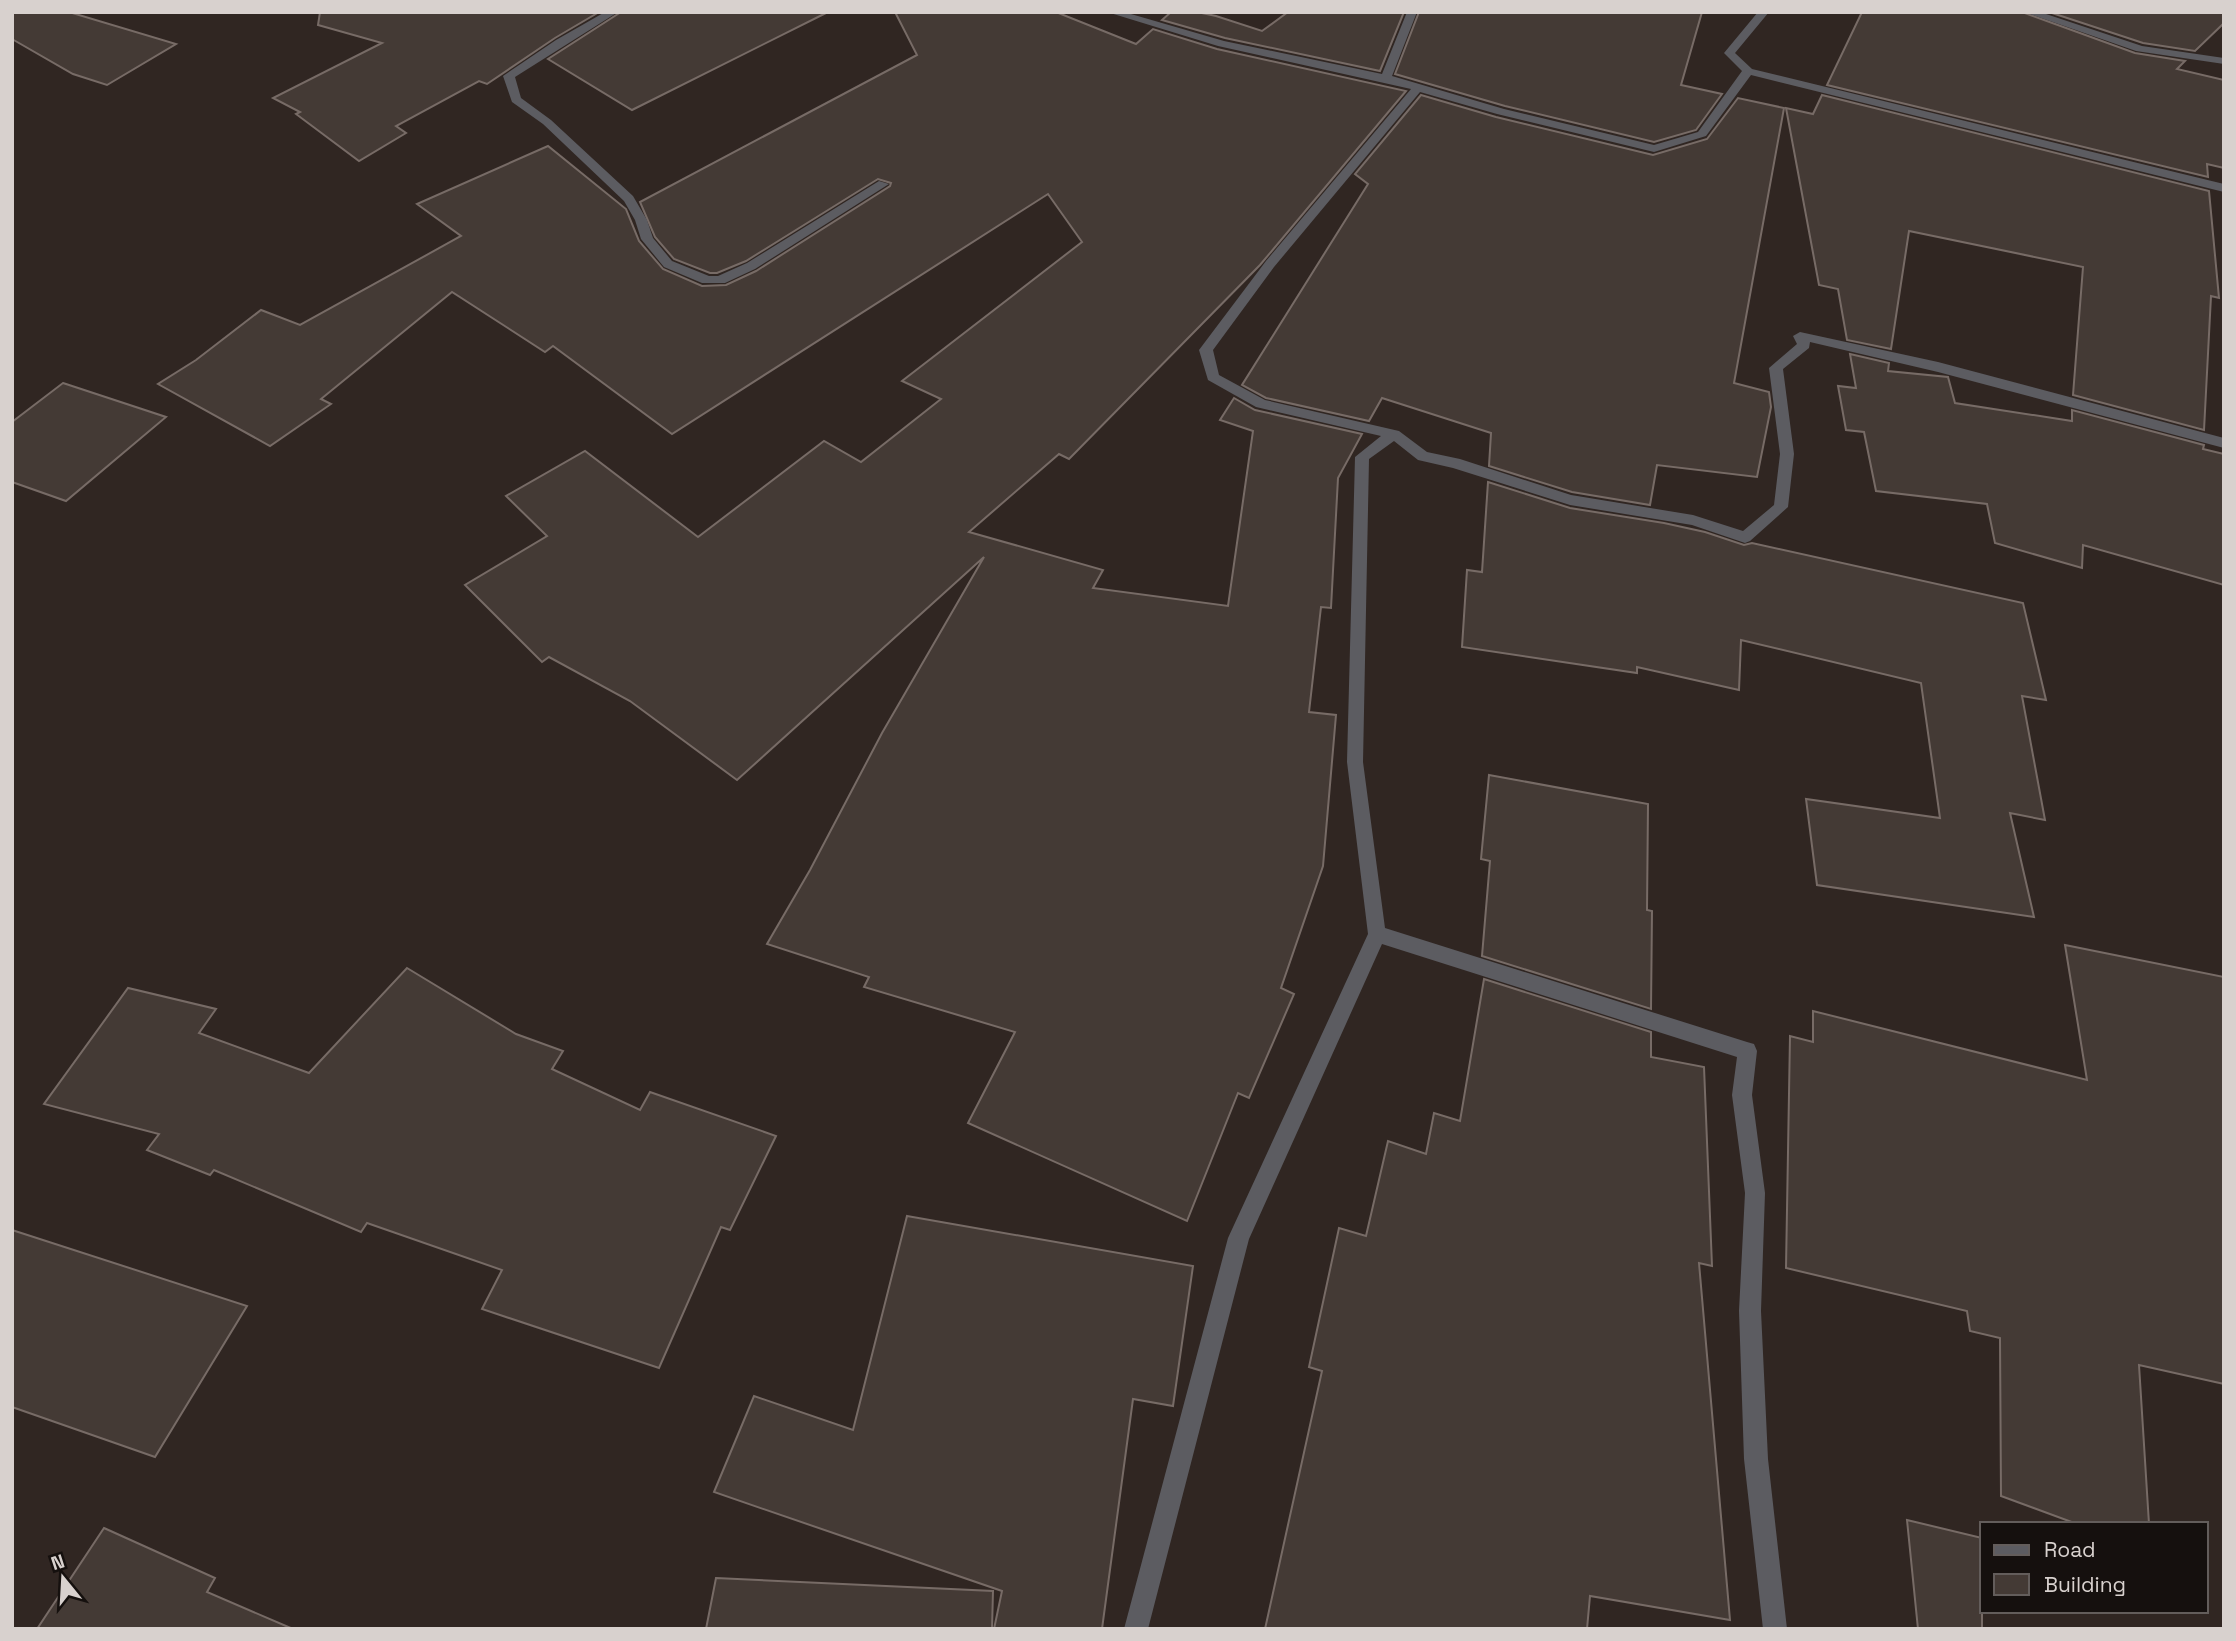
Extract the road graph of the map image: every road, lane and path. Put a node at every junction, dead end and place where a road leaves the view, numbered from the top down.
1 (613, 12) edge
2 (1112, 12) edge
3 (1412, 12) edge
4 (1764, 12) edge
5 (2029, 12) edge
6 (2224, 61) edge
7 (1748, 71) junction
8 (1385, 78) junction
9 (1418, 88) junction
10 (883, 184) dead end
11 (2224, 188) edge
12 (1394, 433) junction
13 (2224, 443) edge
14 (1377, 934) junction
15 (1136, 1629) edge
16 (1775, 1629) edge

1 - 10 street
2 - 8 street
3 - 8 street
4 - 7 street
5 - 6 street
7 - 9 street
7 - 11 street
8 - 9 street
9 - 12 street
12 - 13 street
12 - 14 street
14 - 15 street
14 - 16 street

